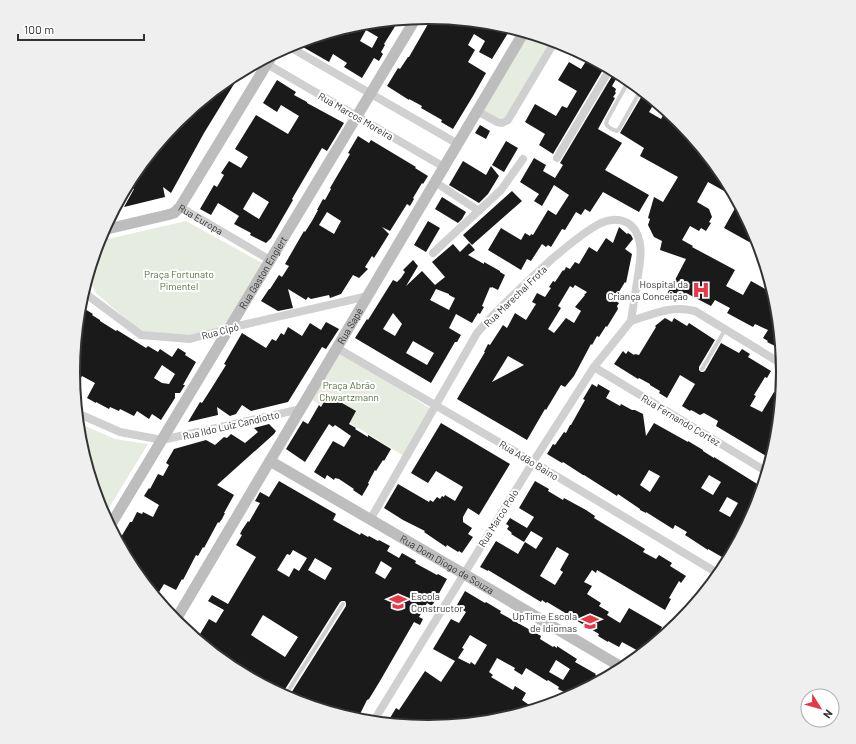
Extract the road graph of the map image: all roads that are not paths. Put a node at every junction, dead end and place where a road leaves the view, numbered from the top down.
1 (412, 25) edge
2 (521, 37) edge
3 (552, 46) edge
4 (295, 50) edge
5 (267, 64) joint
6 (607, 74) edge
7 (626, 86) edge
8 (370, 94) junction
9 (639, 95) edge
10 (477, 111) junction
11 (357, 116) junction
12 (458, 144) junction
13 (557, 158) dead end
14 (523, 159) dead end
15 (444, 167) junction
16 (435, 182) junction
17 (180, 207) junction
18 (480, 211) junction
19 (111, 228) edge
20 (433, 253) dead end
21 (270, 260) junction
22 (89, 296) edge
23 (368, 296) junction
24 (631, 321) junction
25 (229, 328) junction
26 (725, 330) junction
27 (337, 348) junction
28 (775, 360) edge
29 (594, 367) junction
30 (702, 369) dead end
31 (436, 405) junction
32 (301, 409) junction
33 (83, 416) edge
34 (162, 440) junction
35 (270, 461) junction
36 (533, 462) junction
37 (762, 469) edge
38 (113, 520) edge
39 (370, 520) junction
40 (713, 571) edge
41 (464, 574) junction
42 (343, 604) dead end
43 (179, 615) edge
44 (616, 664) edge
45 (288, 691) edge
46 (377, 716) edge

1 - 8 street, Rua Gaston Englert
2 - 10 street, Rua Sapé
3 - 10 street
4 - 8 street
5 - 11 street, Rua Marcos Moreira
5 - 17 street
6 - 13 street
7 - 9 lane
8 - 11 street, Rua Gaston Englert
8 - 12 street
10 - 12 street, Rua Sapé
11 - 15 street, Rua Marcos Moreira
11 - 21 street, Rua Gaston Englert
12 - 15 street, Rua Sapé
14 - 18 street
15 - 16 street, Rua Sapé
16 - 18 street
16 - 23 street, Rua Sapé
17 - 19 street, Rua Europa
17 - 21 street, Rua Europa
18 - 20 street
21 - 25 street, Rua Gaston Englert
22 - 25 street, Rua Cipó
23 - 25 street, Rua Cipó
23 - 27 street, Rua Sapé
24 - 26 street
24 - 29 street, Rua Marco Polo
24 - 31 street, Rua Marechal Frota
25 - 34 street, Rua Gaston Englert
26 - 28 street
26 - 30 lane
27 - 31 street, Rua Adão Baino
27 - 32 street, Rua Sapé
29 - 36 street, Rua Marco Polo
29 - 37 street, Rua Fernando Cortez
31 - 36 street, Rua Adão Baino
31 - 39 street, Rua Marechal Frota
32 - 34 street, Rua Ildo Luiz Candiotto
32 - 35 street, Rua Sapé
33 - 34 street
34 - 38 street, Rua Gaston Englert
35 - 39 street, Rua Dom Diogo de Souza
35 - 43 street, Rua Sapé
36 - 40 street, Rua Adão Baino
36 - 41 street, Rua Marco Polo
39 - 41 street, Rua Dom Diogo de Souza
41 - 44 street, Rua Dom Diogo de Souza
41 - 46 street, Rua Marco Polo
42 - 45 lane

